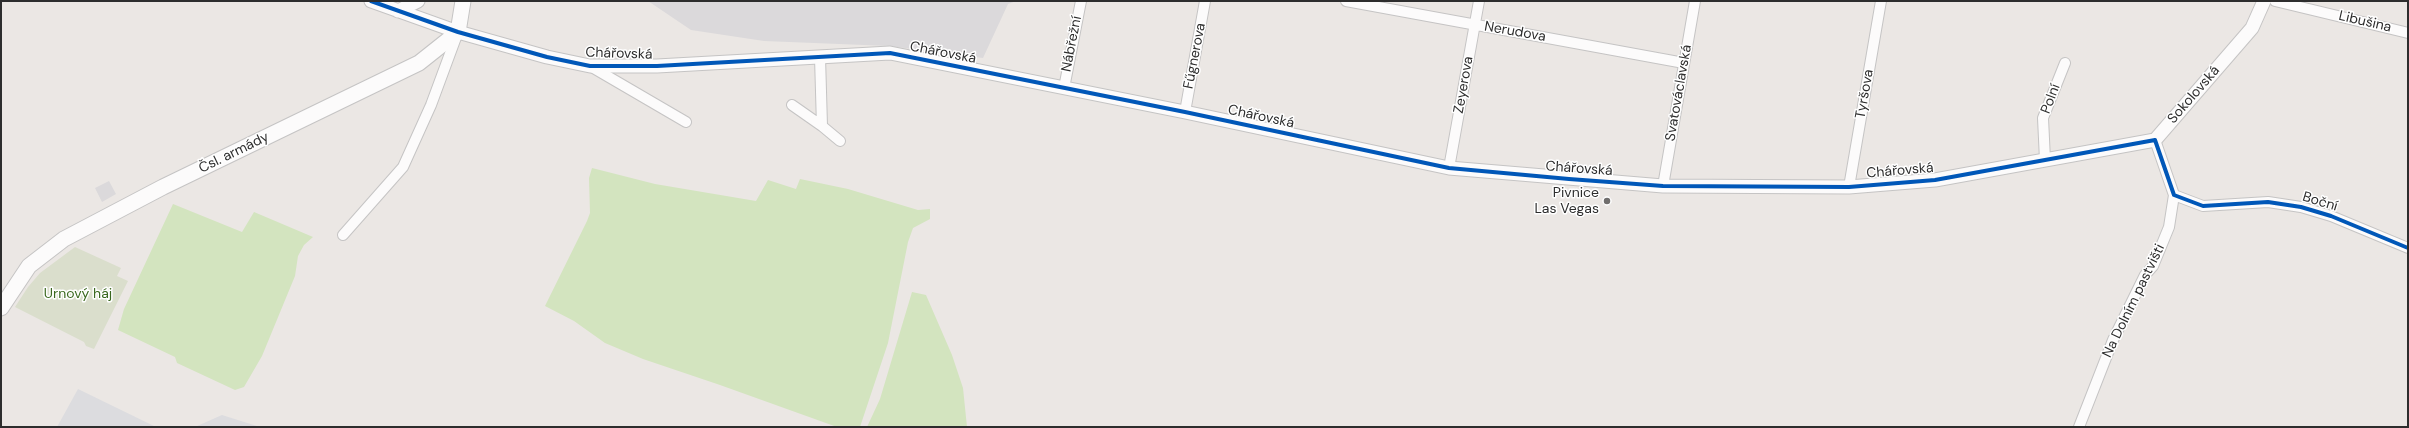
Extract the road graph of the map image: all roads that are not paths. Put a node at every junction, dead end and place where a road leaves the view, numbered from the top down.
1 (371, 1) edge
2 (418, 1) edge
3 (463, 1) edge
4 (1081, 1) edge
5 (1205, 1) edge
6 (1346, 1) edge
7 (1479, 1) edge
8 (1695, 1) edge
9 (1881, 1) edge
10 (2264, 1) edge
11 (2274, 1) edge
12 (398, 11) junction
13 (1475, 25) junction
14 (458, 32) junction
15 (2408, 33) edge
16 (820, 57) junction
17 (1684, 63) junction
18 (2065, 63) dead end
19 (590, 66) junction
20 (1064, 88) junction
21 (792, 105) dead end
22 (1185, 112) junction
23 (686, 122) dead end
24 (822, 126) junction
25 (2155, 140) junction
26 (840, 141) dead end
27 (2045, 160) junction
28 (1449, 168) junction
29 (1663, 186) junction
30 (1849, 187) junction
31 (2174, 195) junction
32 (343, 235) dead end
33 (2408, 248) edge
34 (1, 308) edge
35 (2079, 427) edge

1 - 12 street, Chářovská
2 - 12 street
3 - 14 main road
4 - 20 street, Nábřežní
5 - 22 street, Fűgnerova
6 - 13 street, Nerudova
7 - 13 street, Zeyerova
8 - 17 street, Svatováclavská
9 - 30 street, Tyršova
10 - 25 street, Sokolovská
11 - 15 street, Libušina
12 - 14 street, Chářovská
13 - 17 street, Nerudova
13 - 28 street, Zeyerova
14 - 19 street, Chářovská
14 - 32 street
14 - 34 main road, Čsl. armády
16 - 19 street, Chářovská
16 - 20 street, Chářovská
16 - 24 street
17 - 29 street, Svatováclavská
18 - 27 street, Polní
19 - 23 street, Chářovská
20 - 22 street, Chářovská
21 - 24 street
22 - 28 street, Chářovská
24 - 26 street
25 - 27 street, Chářovská
25 - 31 street
27 - 30 street, Chářovská
28 - 29 street, Chářovská
29 - 30 street, Chářovská
31 - 33 street, Boční
31 - 35 street, Na Dolním pastvišti

